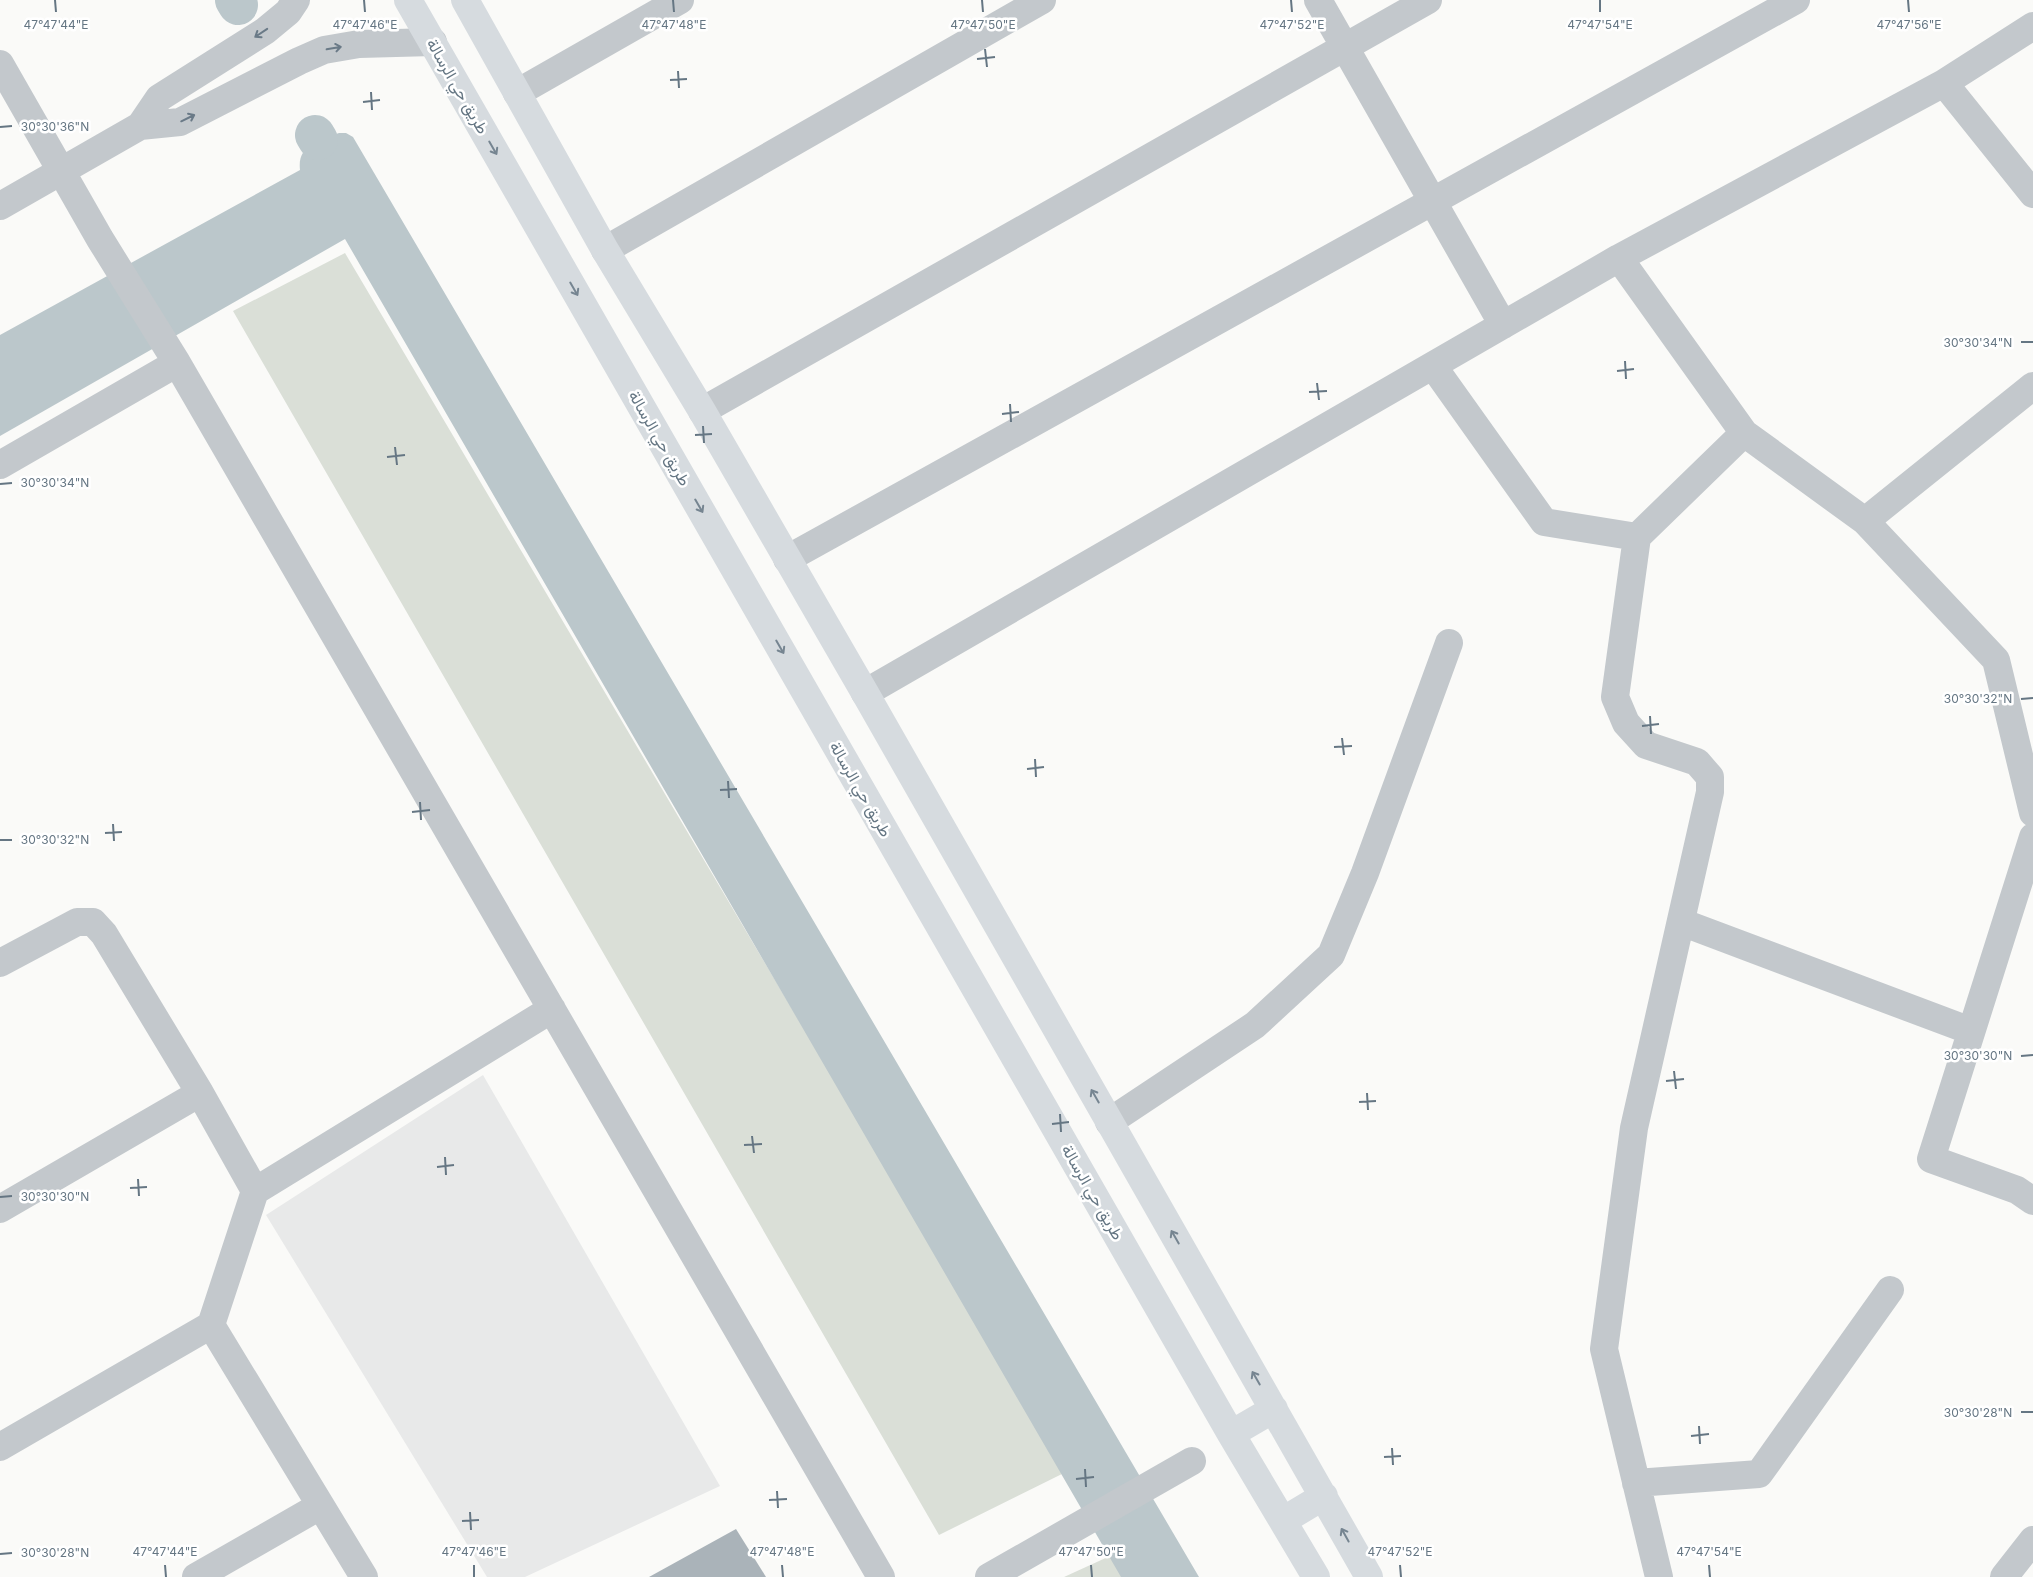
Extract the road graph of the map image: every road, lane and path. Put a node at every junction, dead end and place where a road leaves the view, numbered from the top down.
1 (296, 0) edge
2 (408, 0) edge
3 (465, 0) edge
4 (680, 0) edge
5 (1042, 0) edge
6 (1318, 0) edge
7 (1428, 0) edge
8 (1796, 0) edge
9 (2033, 26) edge
10 (433, 42) junction
11 (1345, 47) junction
12 (0, 64) edge
13 (1944, 83) junction
14 (517, 93) junction
15 (140, 126) junction
16 (61, 171) junction
17 (2033, 194) edge
18 (1433, 202) junction
19 (0, 206) edge
20 (604, 250) junction
21 (1619, 258) junction
22 (1503, 325) junction
23 (172, 356) junction
24 (1433, 366) junction
25 (2033, 386) edge
26 (702, 410) junction
27 (1744, 433) junction
28 (0, 465) edge
29 (1865, 520) junction
30 (1637, 537) junction
31 (787, 559) junction
32 (1449, 643) dead end
33 (865, 693) junction
34 (2031, 797) edge
35 (2033, 837) edge
36 (1681, 922) junction
37 (0, 963) edge
38 (552, 1009) junction
39 (1971, 1031) junction
40 (200, 1093) junction
41 (1109, 1122) junction
42 (254, 1191) junction
43 (2033, 1201) edge
44 (0, 1209) edge
45 (1890, 1290) dead end
46 (210, 1325) junction
47 (1274, 1409) junction
48 (1231, 1434) junction
49 (0, 1448) edge
50 (1192, 1461) dead end
51 (1636, 1483) junction
52 (1324, 1496) junction
53 (320, 1506) junction
54 (1284, 1520) junction
55 (2033, 1540) edge
56 (196, 1577) edge
57 (364, 1577) edge
58 (881, 1577) edge
59 (988, 1577) edge
60 (1316, 1577) edge
61 (1369, 1577) edge
62 (1659, 1577) edge
63 (2004, 1577) edge

1 -> 15 street
2 - 10 main road, طريق حي الرسالة
3 - 14 main road
4 - 14 street
5 - 20 street
6 - 11 street
7 - 11 street
8 - 18 street
9 - 13 street
15 -> 10 street
10 -> 48 main road, طريق حي الرسالة
11 - 18 street
11 - 26 street
12 - 16 street
13 - 17 street
13 - 21 street
14 - 20 main road
15 - 16 street
16 - 19 street
16 - 23 street
18 - 22 street
18 - 31 street
20 - 26 main road
21 - 22 street
21 - 27 street
22 - 24 street
23 - 28 street
23 - 38 street
24 - 30 street
24 - 33 street
25 - 29 street
26 - 31 main road
27 - 29 street
27 - 30 street
29 - 34 street
30 - 36 street
31 - 33 main road
32 - 41 street
41 -> 33 main road
35 - 39 street
36 - 39 street
36 - 51 street
37 - 40 street
38 - 42 street
38 - 58 street
39 - 43 street
40 - 42 street
40 - 44 street
47 -> 41 main road
42 - 46 street
45 - 51 street
46 - 49 street
46 - 53 street
47 - 48 main road
47 - 52 main road
48 - 54 main road, طريق حي الرسالة
50 - 59 street
51 - 62 street
52 - 54 main road
61 -> 52 main road
53 - 56 street
53 - 57 street
54 - 60 main road, طريق حي الرسالة
55 - 63 street

